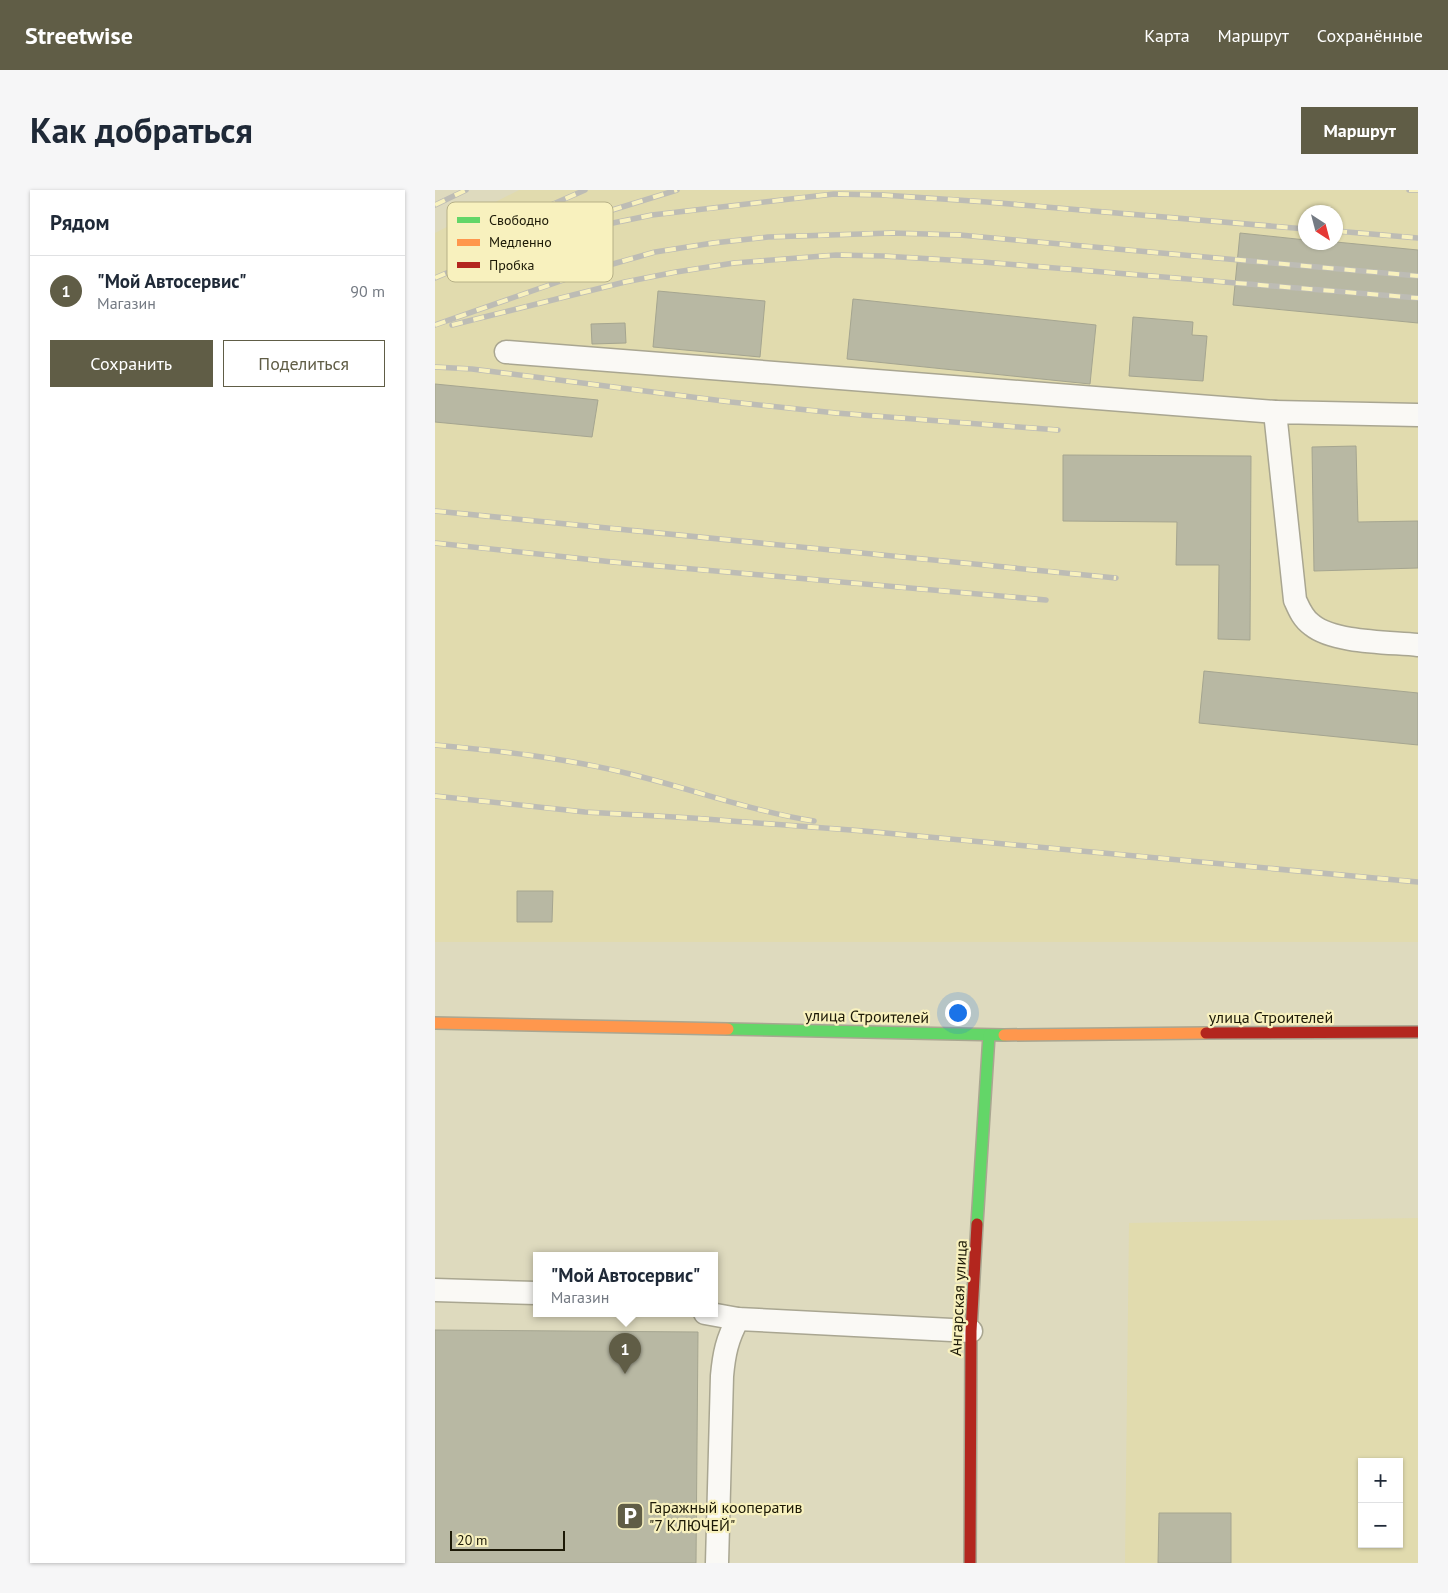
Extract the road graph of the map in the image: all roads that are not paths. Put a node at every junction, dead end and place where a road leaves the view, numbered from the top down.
1 (506, 352) dead end
2 (1275, 412) junction
3 (1418, 415) edge
4 (1418, 645) edge
5 (435, 1023) edge
6 (1418, 1032) edge
7 (989, 1035) junction
8 (435, 1290) edge
9 (533, 1293) edge
10 (718, 1316) edge
11 (738, 1320) junction
12 (971, 1331) junction
13 (717, 1563) edge
14 (970, 1563) edge

1 - 2 lane
2 - 3 lane
2 - 4 lane
5 - 7 street, улица Строителей
6 - 7 street, улица Строителей
7 - 12 street, Ангарская улица
8 - 9 lane
10 - 11 lane
11 - 12 lane
11 - 13 lane
12 - 14 street, Ангарская улица

